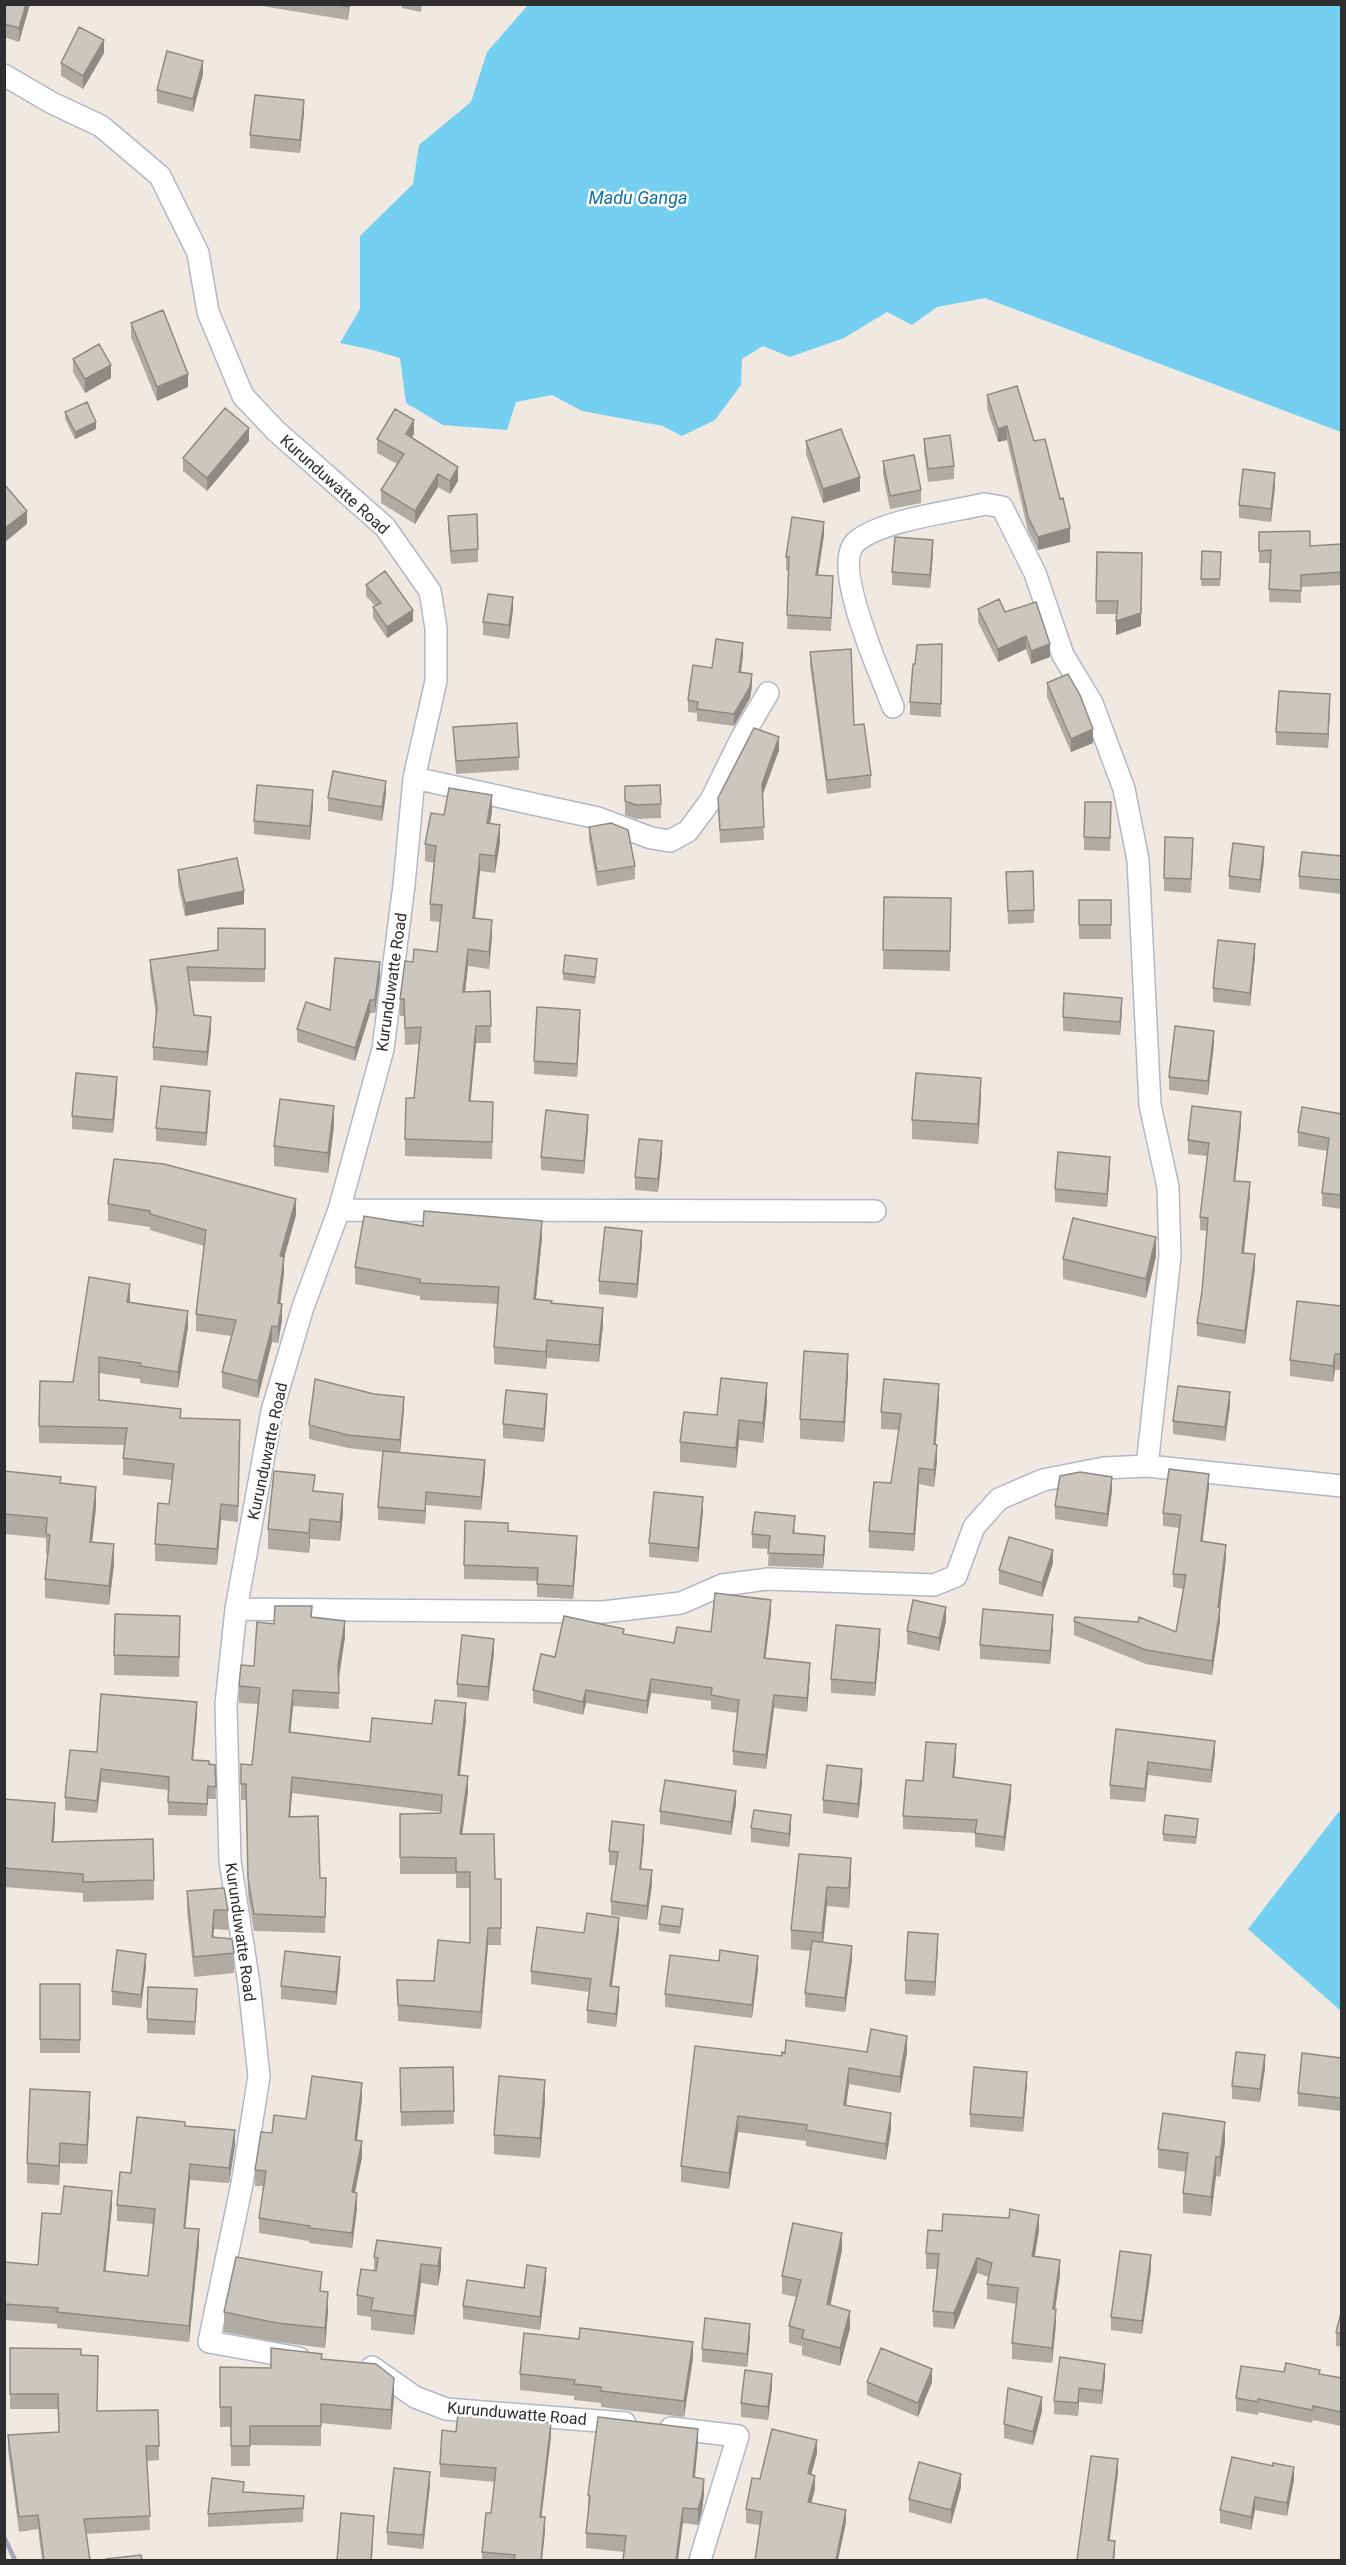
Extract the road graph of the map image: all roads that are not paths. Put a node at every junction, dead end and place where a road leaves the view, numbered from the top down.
1 (4, 75) edge
2 (768, 693) dead end
3 (893, 707) dead end
4 (414, 778) junction
5 (339, 1210) junction
6 (875, 1211) dead end
7 (1148, 1466) junction
8 (1341, 1486) edge
9 (236, 1609) junction
10 (320, 2360) edge
11 (353, 2365) edge
12 (700, 2560) edge

1 - 4 street, Kurunduwatte Road
2 - 4 street
3 - 7 street
4 - 5 street, Kurunduwatte Road
5 - 6 street
5 - 9 street, Kurunduwatte Road
7 - 8 street
7 - 9 street
9 - 10 street, Kurunduwatte Road
11 - 12 street, Kurunduwatte Road

